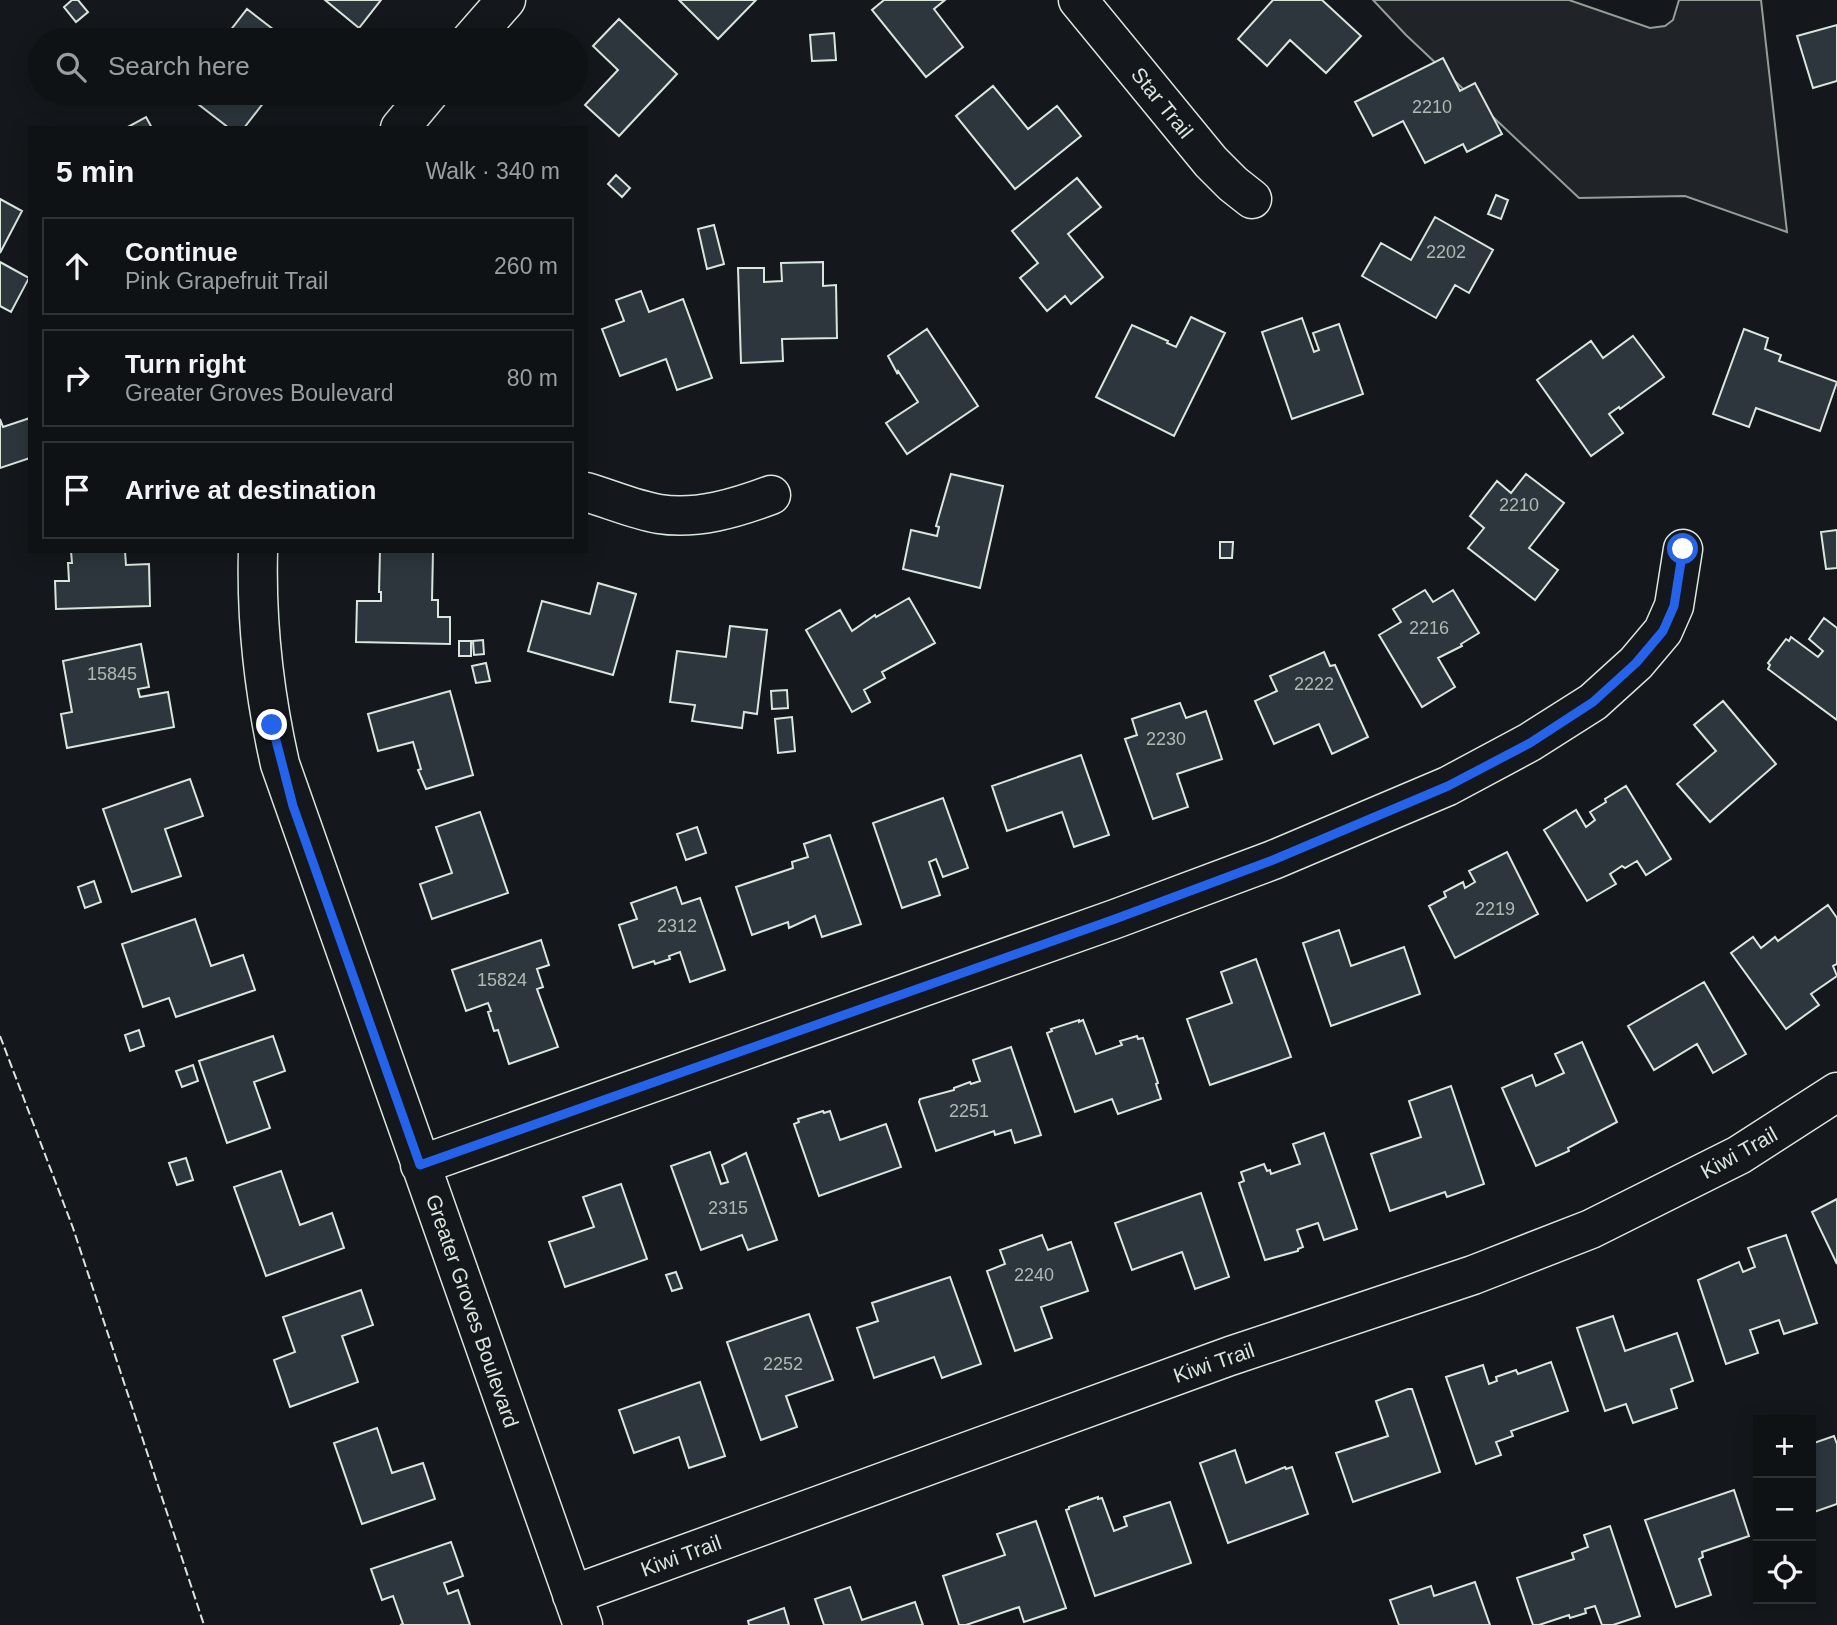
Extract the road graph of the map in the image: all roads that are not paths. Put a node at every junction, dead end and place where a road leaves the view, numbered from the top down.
1 (506, 0) edge
2 (1078, 0) edge
3 (482, 28) edge
4 (419, 105) edge
5 (403, 126) edge
6 (1252, 199) dead end
7 (588, 493) edge
8 (771, 495) dead end
9 (1683, 549) dead end
10 (258, 553) edge
11 (1837, 1092) edge
12 (420, 1165) junction
13 (578, 1610) edge

1 - 3 street
2 - 6 street, Star Trail
4 - 5 street
7 - 8 street
9 - 12 street
10 - 12 street, Greater Groves Boulevard
11 - 13 street, Kiwi Trail
12 - 13 street, Greater Groves Boulevard

